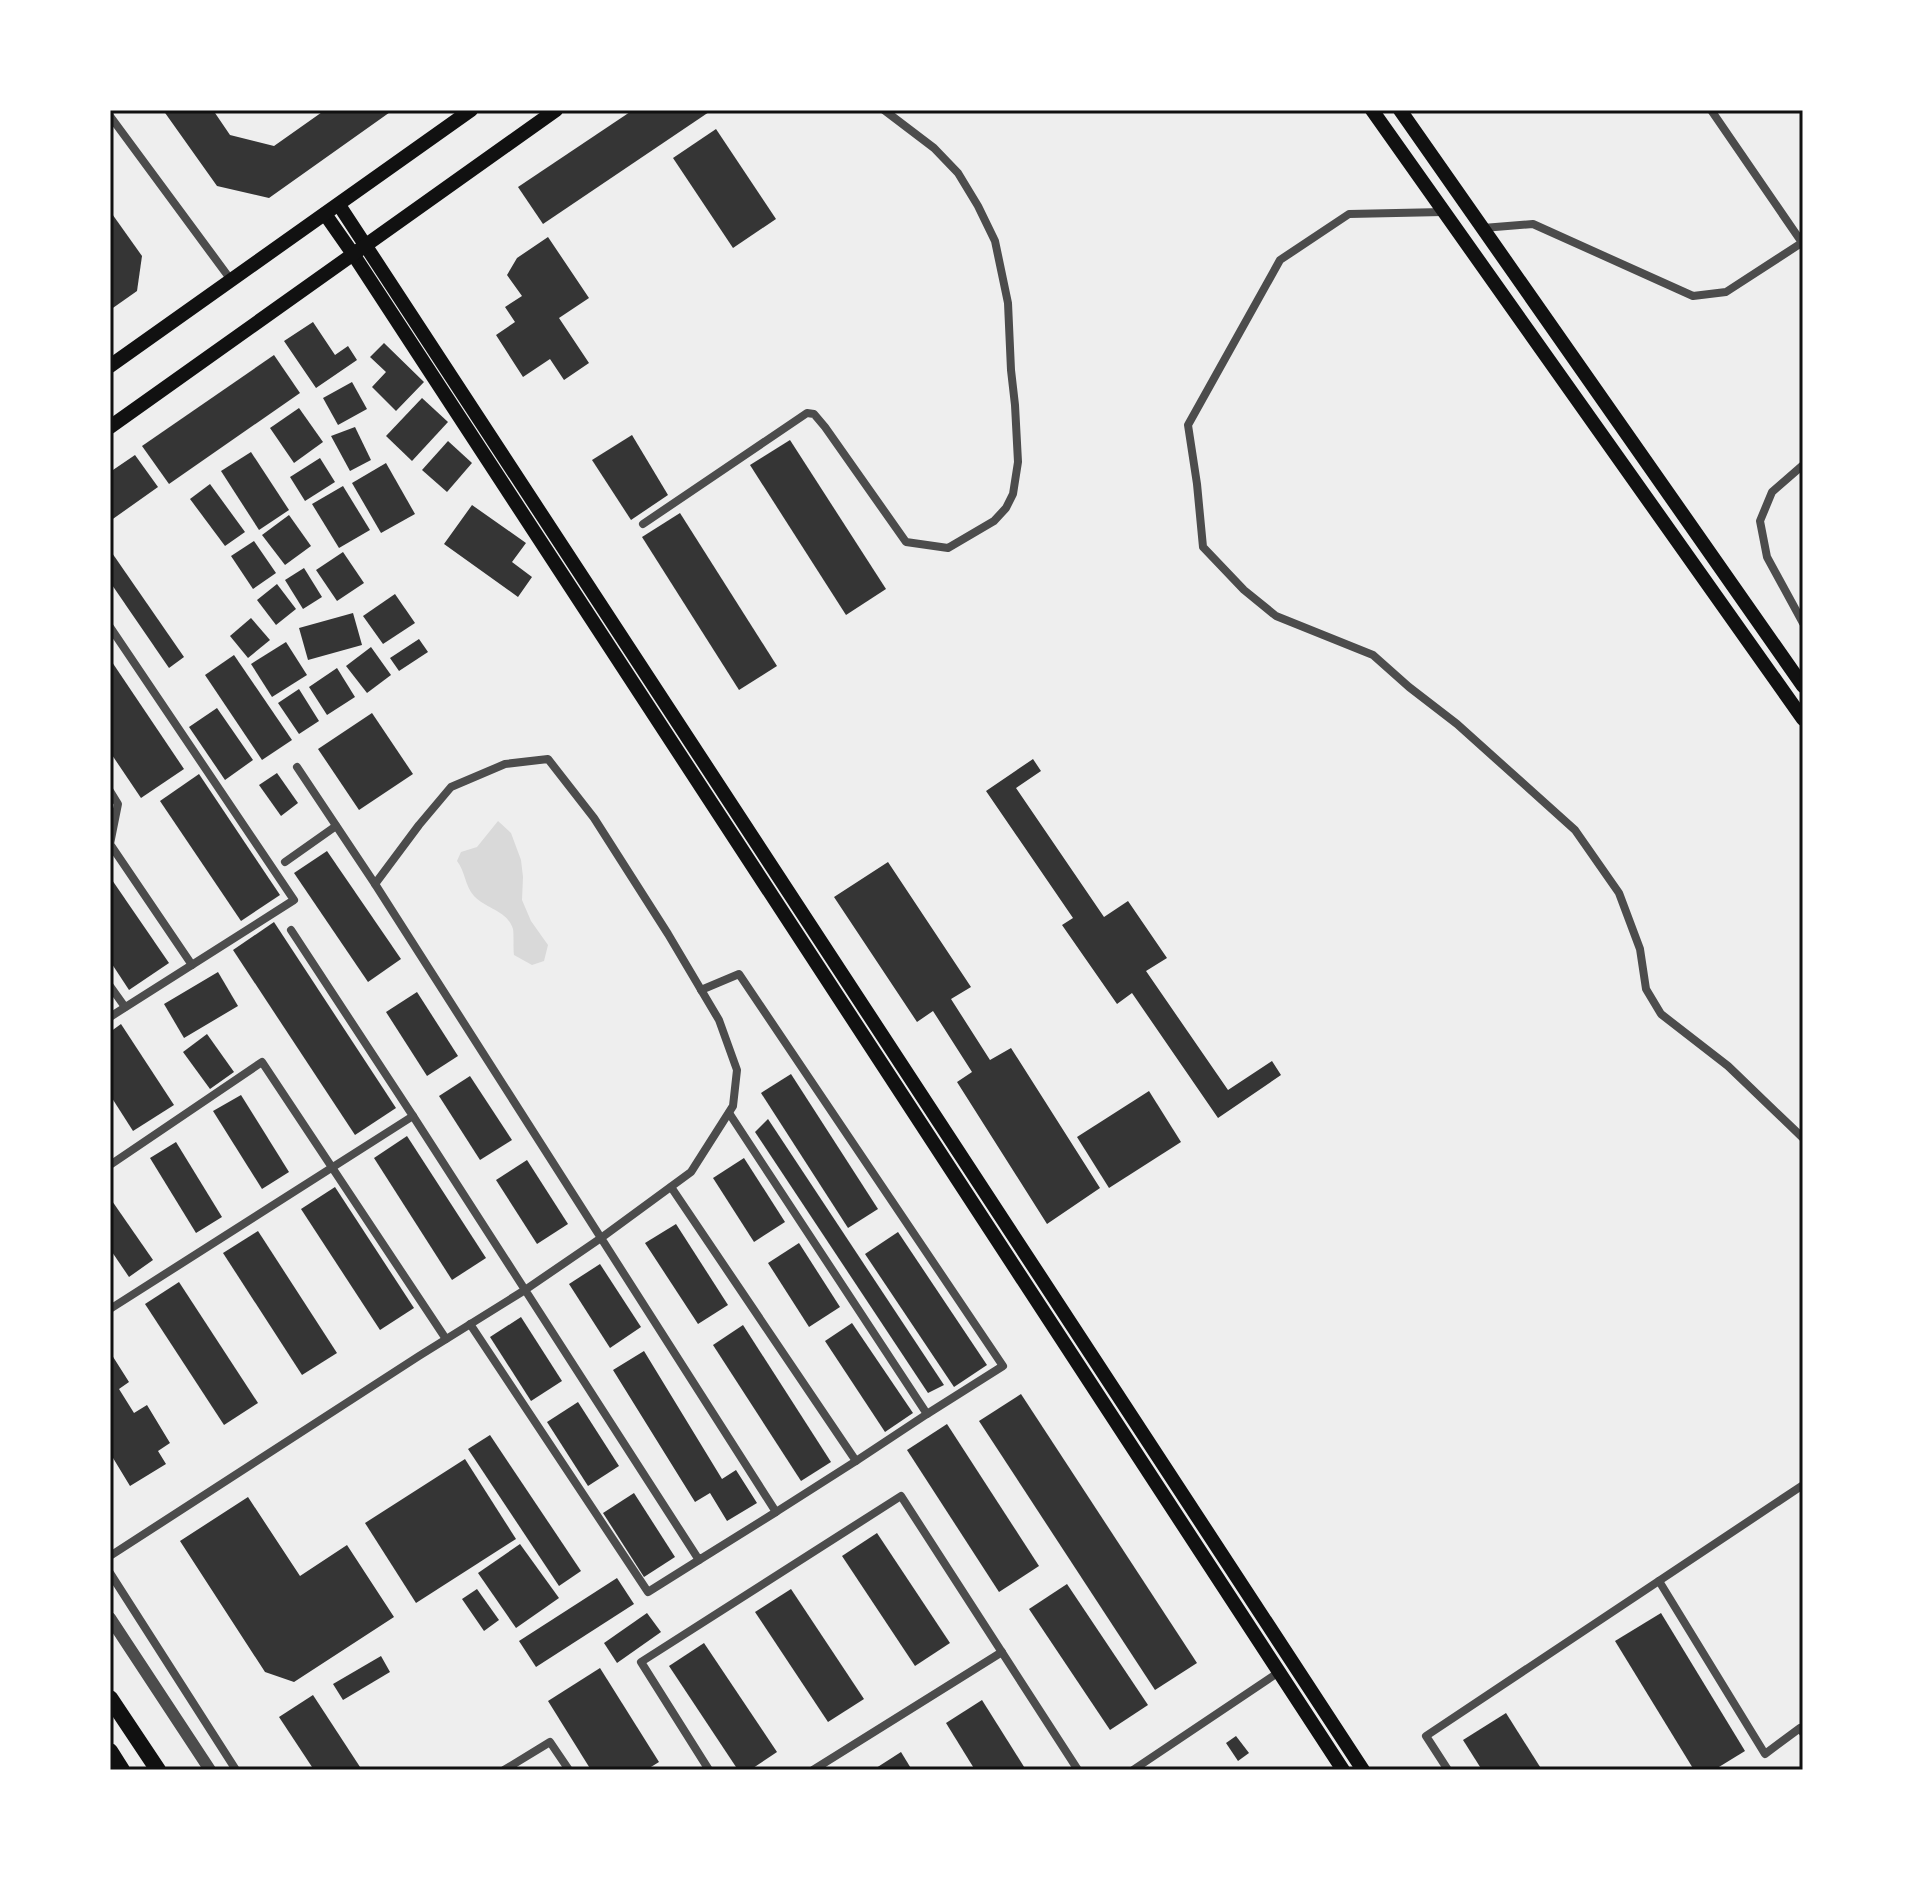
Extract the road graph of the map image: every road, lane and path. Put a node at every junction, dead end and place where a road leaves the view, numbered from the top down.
1 (471, 110) edge
2 (556, 110) edge
3 (884, 110) edge
4 (1372, 110) edge
5 (1400, 110) edge
6 (1711, 110) edge
7 (110, 116) edge
8 (339, 205) junction
9 (1443, 212) junction
10 (325, 214) junction
11 (1483, 228) junction
12 (1803, 243) edge
13 (366, 245) junction
14 (353, 254) junction
15 (231, 280) junction
16 (110, 366) edge
17 (110, 427) edge
18 (1803, 465) edge
19 (643, 524) dead end
20 (1803, 623) edge
21 (110, 627) edge
22 (119, 640) junction
23 (110, 647) edge
24 (1803, 686) edge
25 (1803, 719) edge
26 (297, 767) dead end
27 (110, 791) edge
28 (336, 826) junction
29 (285, 862) dead end
30 (375, 884) junction
31 (291, 930) dead end
32 (192, 965) junction
33 (110, 986) edge
34 (701, 990) junction
35 (125, 1007) junction
36 (110, 1017) edge
37 (729, 1113) junction
38 (413, 1116) junction
39 (1803, 1138) edge
40 (110, 1165) edge
41 (331, 1168) junction
42 (671, 1187) junction
43 (601, 1238) junction
44 (525, 1290) junction
45 (110, 1309) edge
46 (470, 1324) junction
47 (446, 1339) junction
48 (927, 1414) junction
49 (856, 1461) junction
50 (1803, 1485) edge
51 (776, 1512) junction
52 (110, 1556) edge
53 (699, 1560) junction
54 (110, 1573) edge
55 (1659, 1581) junction
56 (110, 1618) edge
57 (1002, 1652) junction
58 (1279, 1672) junction
59 (110, 1698) edge
60 (1803, 1733) edge
61 (110, 1751) edge
62 (122, 1770) edge
63 (158, 1770) edge
64 (210, 1770) edge
65 (236, 1770) edge
66 (504, 1770) edge
67 (569, 1770) edge
68 (709, 1770) edge
69 (813, 1770) edge
70 (1078, 1770) edge
71 (1133, 1770) edge
72 (1343, 1770) edge
73 (1363, 1770) edge
74 (1448, 1770) edge

1 - 8 main road
2 - 13 main road
3 - 19 street
4 - 9 main road
5 - 11 main road
6 - 12 street
7 - 15 street
8 - 10 main road
8 - 13 main road
9 - 25 main road
9 - 39 street
10 - 14 main road
10 - 15 main road
11 - 12 street
11 - 24 main road
13 - 14 main road
13 - 73 main road
14 - 17 main road
14 - 58 main road
15 - 16 main road
18 - 20 street
21 - 22 street
22 - 23 street
22 - 32 street
26 - 28 street
27 - 32 street
28 - 29 street
28 - 30 street
30 - 34 street
30 - 43 street
31 - 38 street
32 - 35 street
33 - 35 street
34 - 37 street
34 - 48 street
35 - 36 street
37 - 42 street
37 - 48 street
38 - 41 street
38 - 44 street
40 - 41 street
41 - 45 street
41 - 47 street
42 - 43 street
42 - 49 street
43 - 44 street
43 - 51 street
44 - 46 street
44 - 53 street
46 - 47 street
46 - 53 street
47 - 52 street
48 - 49 street
49 - 51 street
50 - 55 street
51 - 53 street
54 - 65 street
55 - 60 street
55 - 74 street
56 - 64 street
57 - 68 street
57 - 69 street
57 - 70 street
58 - 71 street
58 - 72 main road
59 - 63 main road
61 - 62 main road
66 - 67 street

